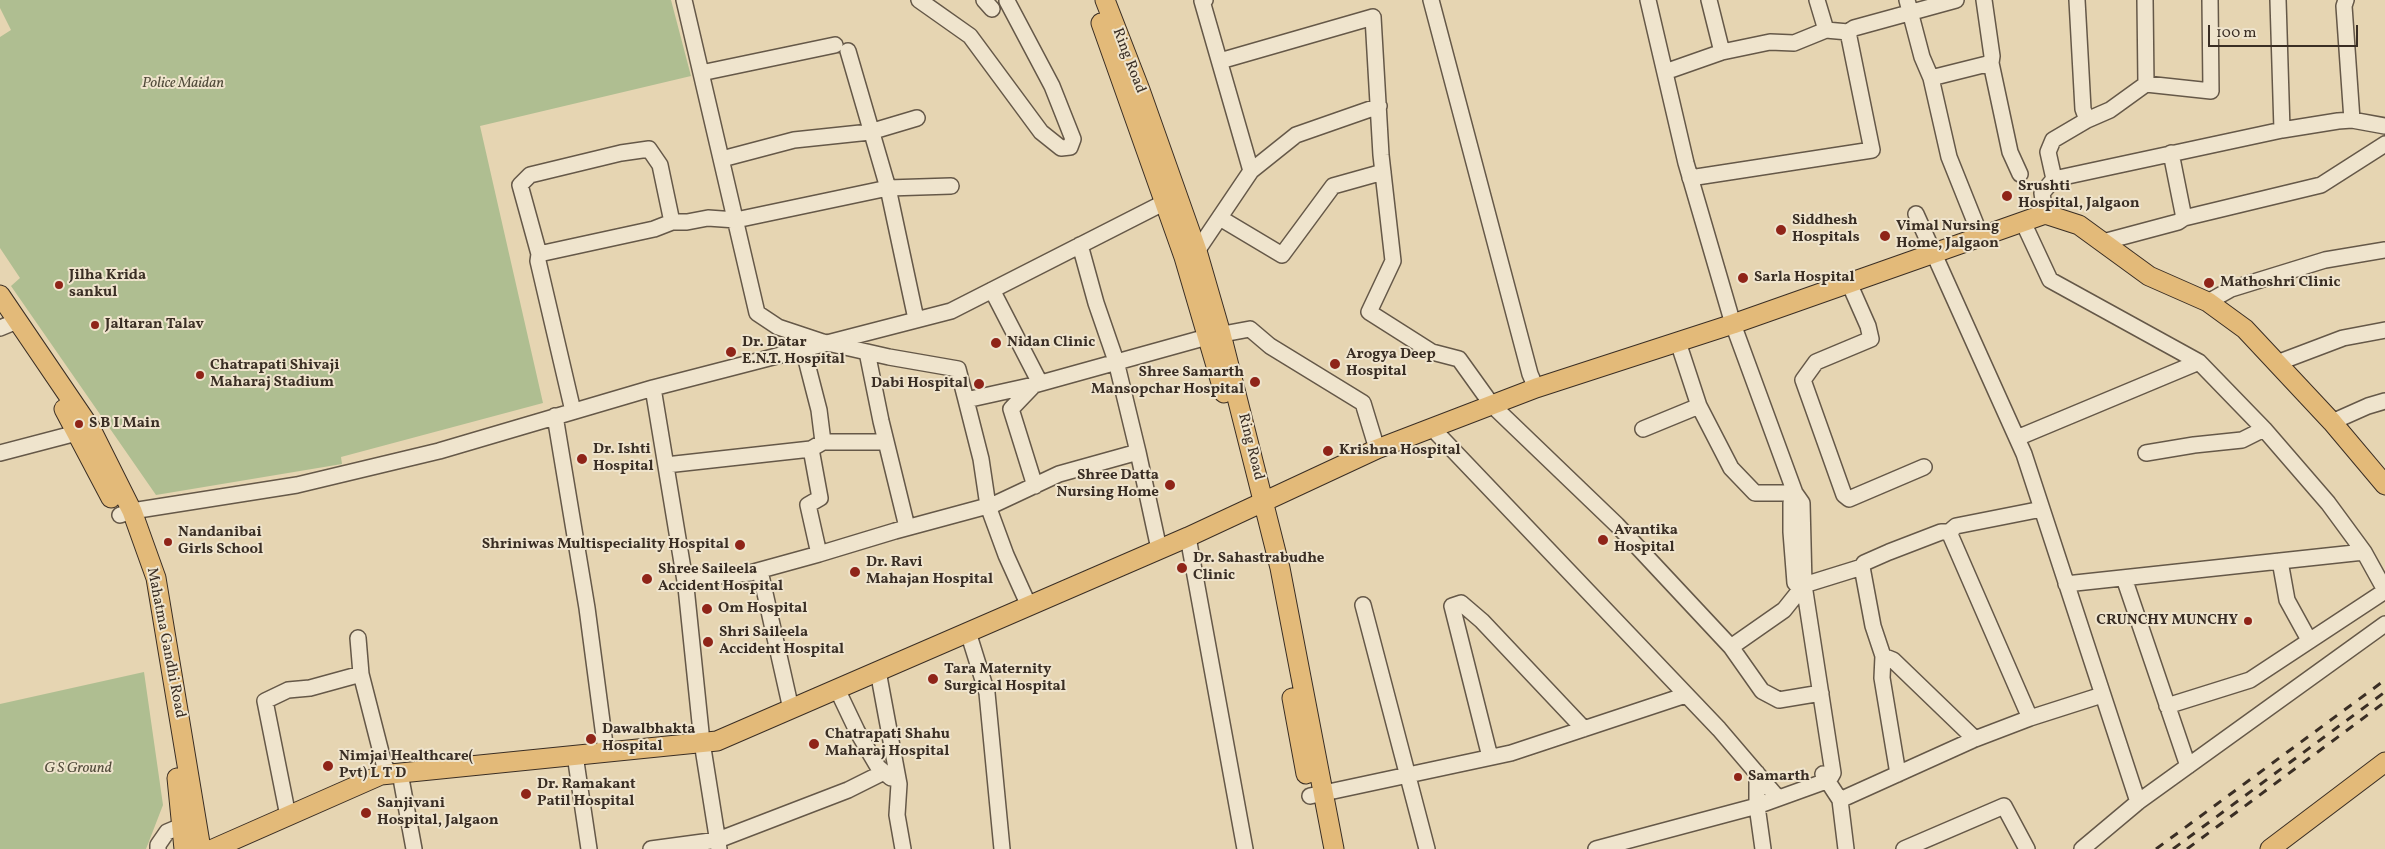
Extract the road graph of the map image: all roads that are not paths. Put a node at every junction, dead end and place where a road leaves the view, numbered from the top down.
1 (684, 0) edge
2 (919, 0) edge
3 (1093, 0) edge
4 (1105, 0) edge
5 (1205, 0) edge
6 (1431, 0) edge
7 (1648, 0) edge
8 (1709, 0) edge
9 (1817, 0) edge
10 (1956, 0) edge
11 (1984, 0) edge
12 (2077, 0) edge
13 (2145, 0) edge
14 (2210, 0) edge
15 (2278, 0) edge
16 (2346, 0) edge
17 (1006, 1) dead end
18 (1909, 6) edge
19 (1826, 30) junction
20 (1848, 32) junction
21 (1722, 52) junction
22 (1220, 61) junction
23 (1991, 64) junction
24 (1665, 72) junction
25 (702, 73) junction
26 (1931, 78) junction
27 (2146, 84) junction
28 (1379, 106) junction
29 (917, 118) dead end
30 (2087, 120) junction
31 (2352, 120) junction
32 (2385, 126) edge
33 (2282, 130) junction
34 (870, 132) junction
35 (2385, 144) edge
36 (2171, 153) junction
37 (722, 159) junction
38 (1251, 171) junction
39 (1383, 172) junction
40 (2020, 174) dead end
41 (1690, 178) junction
42 (2054, 179) junction
43 (952, 186) dead end
44 (888, 188) junction
45 (1170, 200) junction
46 (1916, 214) dead end
47 (2045, 214) junction
48 (1220, 218) junction
49 (2184, 218) junction
50 (736, 220) junction
51 (672, 222) junction
52 (2023, 222) junction
53 (1981, 237) junction
54 (2103, 242) junction
55 (1080, 245) junction
56 (2385, 250) edge
57 (1935, 253) junction
58 (539, 254) junction
59 (1191, 254) junction
60 (1849, 283) junction
61 (992, 290) junction
62 (0, 295) edge
63 (2208, 302) junction
64 (916, 319) junction
65 (6, 323) edge
66 (1733, 324) junction
67 (2385, 330) edge
68 (1214, 335) junction
69 (823, 342) junction
70 (1678, 342) junction
71 (803, 348) junction
72 (867, 352) junction
73 (1116, 361) junction
74 (2199, 362) junction
75 (2277, 363) junction
76 (1037, 384) junction
77 (653, 388) junction
78 (1536, 388) junction
79 (966, 400) junction
80 (2385, 401) edge
81 (1492, 405) junction
82 (1699, 406) junction
83 (573, 411) junction
84 (555, 416) junction
85 (2332, 422) junction
86 (1432, 428) junction
87 (1642, 429) dead end
88 (2264, 429) junction
89 (85, 431) junction
90 (2017, 438) junction
91 (886, 442) junction
92 (817, 446) junction
93 (1378, 448) junction
94 (1138, 452) junction
95 (0, 453) edge
96 (2146, 453) dead end
97 (666, 465) junction
98 (1924, 467) dead end
99 (2384, 482) edge
100 (1035, 486) junction
101 (1795, 493) junction
102 (1259, 504) junction
103 (988, 506) junction
104 (2042, 509) junction
105 (126, 513) junction
106 (907, 527) junction
107 (1949, 532) junction
108 (1188, 537) junction
109 (1159, 549) junction
110 (2364, 552) junction
111 (819, 554) junction
112 (2280, 561) junction
113 (1862, 567) junction
114 (760, 571) junction
115 (2124, 578) junction
116 (685, 579) junction
117 (2066, 584) junction
118 (1800, 590) junction
119 (2385, 590) edge
120 (1363, 605) dead end
121 (1028, 606) junction
122 (2385, 624) edge
123 (968, 632) junction
124 (358, 638) dead end
125 (2308, 640) junction
126 (1731, 648) junction
127 (1883, 656) junction
128 (878, 671) junction
129 (361, 674) junction
130 (837, 689) junction
131 (1817, 694) junction
132 (2102, 695) junction
133 (1686, 696) junction
134 (2167, 706) junction
135 (791, 709) junction
136 (2030, 718) junction
137 (1584, 729) junction
138 (1976, 739) junction
139 (702, 742) junction
140 (606, 752) junction
141 (575, 756) junction
142 (1490, 757) junction
143 (2385, 762) edge
144 (2188, 766) junction
145 (884, 772) junction
146 (1757, 773) junction
147 (395, 774) junction
148 (1898, 774) junction
149 (1407, 775) junction
150 (1829, 780) junction
151 (898, 784) junction
152 (1316, 794) junction
153 (1778, 798) junction
154 (1840, 800) junction
155 (2138, 802) junction
156 (1757, 806) junction
157 (288, 816) junction
158 (190, 822) junction
159 (1645, 842) edge
160 (719, 844) edge
161 (158, 849) edge
162 (184, 849) edge
163 (202, 849) edge
164 (213, 849) edge
165 (414, 849) edge
166 (589, 849) edge
167 (651, 849) edge
168 (903, 849) edge
169 (1002, 849) edge
170 (1246, 849) edge
171 (1321, 849) edge
172 (1334, 849) edge
173 (1427, 849) edge
174 (1596, 849) edge
175 (1763, 849) edge
176 (1846, 849) edge
177 (1905, 849) edge
178 (2027, 849) edge
179 (2082, 849) edge
180 (2270, 849) edge

1 - 25 street
2 - 17 street
3 - 45 main road
4 - 45 main road, Ring Road
5 - 22 street
6 - 78 street
7 - 24 street
8 - 21 street
9 - 19 street
10 - 18 street
11 - 23 street
12 - 30 street
13 - 27 street
14 - 27 street
15 - 33 street
16 - 31 street
18 - 20 street
18 - 26 street
19 - 20 street
19 - 21 street
20 - 41 street
21 - 24 street
22 - 28 street
22 - 38 street
23 - 26 street
23 - 40 street
24 - 41 street
25 - 34 street
25 - 37 street
26 - 53 street
27 - 30 street
28 - 38 street
28 - 39 street
29 - 34 street
30 - 42 street
31 - 32 street
31 - 33 street
33 - 36 street
34 - 37 street
34 - 44 street
35 - 49 street
36 - 42 street
36 - 49 street
37 - 50 street
38 - 48 street
39 - 48 street
39 - 81 street
41 - 66 street
42 - 47 street
43 - 44 street
44 - 50 street
44 - 64 street
45 - 55 street
45 - 59 main road, Ring Road
46 - 57 street
47 - 52 main road
47 - 54 main road
48 - 59 street
49 - 54 street
50 - 51 street
50 - 69 street
51 - 58 street
51 - 58 street
52 - 53 main road
52 - 74 street
53 - 57 main road
54 - 63 main road
55 - 61 street
55 - 73 street
56 - 63 street
57 - 60 main road
57 - 90 street
58 - 83 street
59 - 68 main road, Ring Road
60 - 66 main road
60 - 98 street
61 - 64 street
61 - 76 street
62 - 65 main road, Mahatma Gandhi Road
63 - 75 main road
64 - 69 street
65 - 89 main road, Mahatma Gandhi Road
66 - 70 main road
66 - 101 street
67 - 75 street
68 - 73 street
68 - 93 street
68 - 102 main road, Ring Road
69 - 71 street
69 - 72 street
70 - 78 main road
70 - 82 street
71 - 77 street
71 - 92 street
72 - 79 street
72 - 91 street
73 - 76 street
73 - 94 street
74 - 88 street
74 - 90 street
75 - 85 main road
76 - 79 street
76 - 100 street
77 - 83 street
77 - 97 street
78 - 81 main road
79 - 103 street
80 - 85 street
81 - 86 main road
81 - 126 street
82 - 87 street
82 - 101 street
83 - 84 street
84 - 105 street
84 - 140 street
85 - 99 main road
86 - 93 main road
86 - 133 street
88 - 96 street
88 - 110 street
89 - 95 street
89 - 105 main road, Mahatma Gandhi Road
90 - 104 street
91 - 92 street
91 - 106 street
92 - 97 street
92 - 111 street
93 - 102 main road
94 - 100 street
94 - 109 street
97 - 116 street
100 - 103 street
101 - 118 street
102 - 108 main road
102 - 152 main road, Ring Road
103 - 106 street
103 - 121 street
104 - 107 street
104 - 117 street
105 - 158 main road, Mahatma Gandhi Road
106 - 111 street
107 - 113 street
107 - 136 street
108 - 109 main road
108 - 170 street
109 - 121 main road
110 - 112 street
110 - 119 street
111 - 114 street
112 - 115 street
112 - 125 street
113 - 118 street
113 - 127 street
114 - 116 street
114 - 135 street
115 - 117 street
115 - 134 street
116 - 139 street
117 - 132 street
118 - 126 street
118 - 131 street
119 - 125 street
120 - 149 street
121 - 123 main road
122 - 144 street
123 - 128 main road
123 - 169 street
124 - 129 street
125 - 134 street
126 - 131 street
127 - 138 street
127 - 148 street
128 - 130 main road
128 - 151 street
129 - 147 street
129 - 157 street
130 - 135 main road
130 - 145 street
131 - 150 street
132 - 136 street
132 - 155 street
133 - 137 street
133 - 146 street
134 - 144 street
135 - 139 main road
136 - 138 street
137 - 142 street
137 - 142 street
138 - 148 street
139 - 140 main road
139 - 160 street
140 - 141 main road
141 - 147 main road
141 - 166 street
142 - 149 street
143 - 180 main road
144 - 155 street
145 - 151 street
145 - 160 street
146 - 153 street
146 - 156 street
147 - 157 main road
147 - 165 street
148 - 154 street
149 - 152 street
149 - 173 street
150 - 153 street
150 - 154 street
151 - 168 street
152 - 171 main road
152 - 172 main road, Ring Road
153 - 156 street
154 - 176 street
155 - 179 street
156 - 159 street
156 - 175 street
157 - 164 main road
158 - 161 street
158 - 162 main road
158 - 163 main road, Mahatma Gandhi Road
159 - 174 street
160 - 167 street
177 - 178 street

